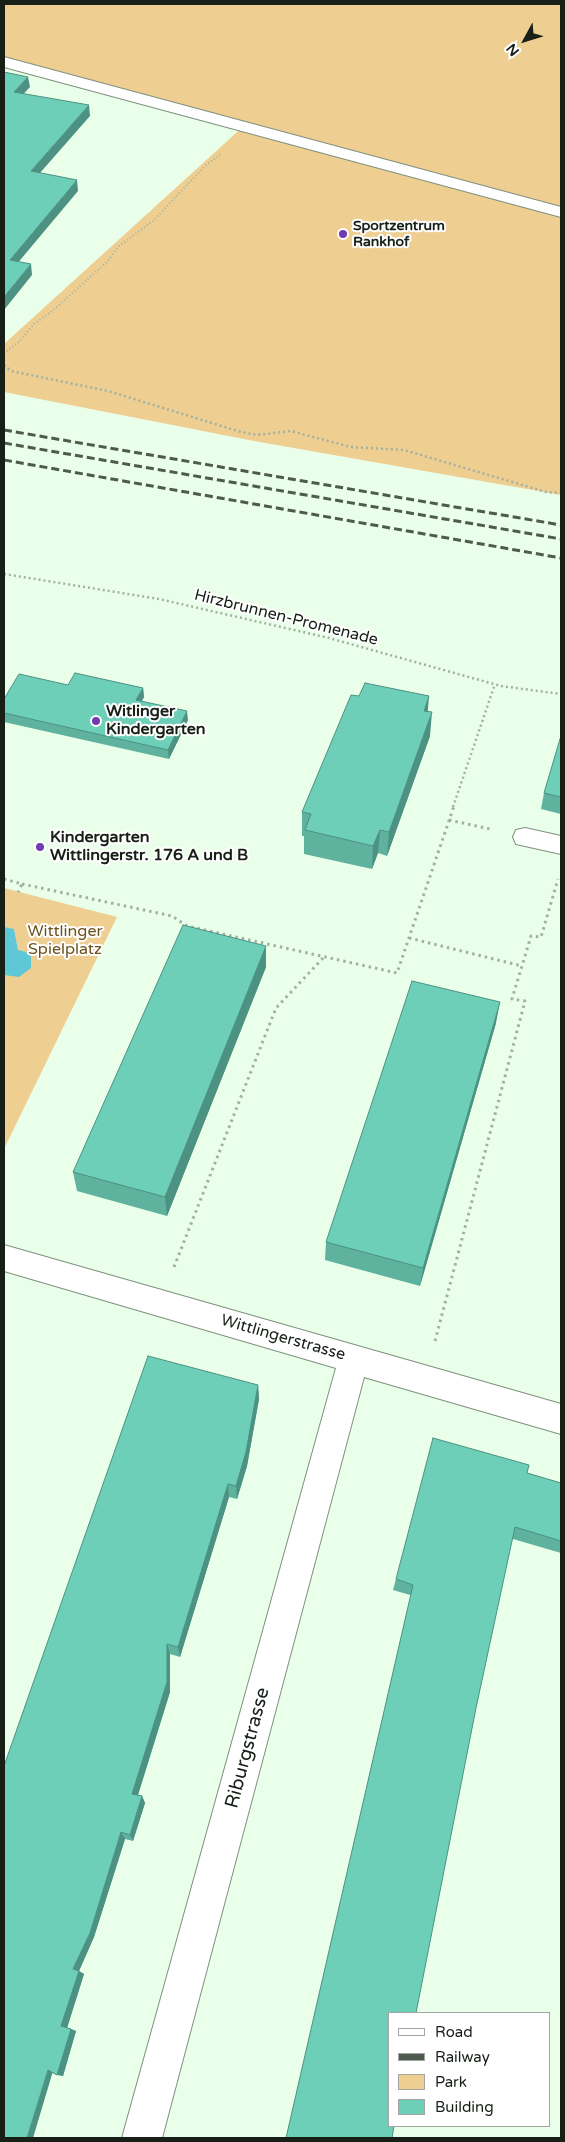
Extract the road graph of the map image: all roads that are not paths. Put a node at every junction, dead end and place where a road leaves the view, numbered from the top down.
1 (4, 62) edge
2 (561, 212) edge
3 (525, 837) dead end
4 (561, 845) edge
5 (4, 1258) edge
6 (354, 1358) junction
7 (561, 1418) edge
8 (142, 2138) edge

1 - 2 street
3 - 4 street
5 - 6 street, Wittlingerstrasse
6 - 7 street, Wittlingerstrasse
6 - 8 street, Riburgstrasse

